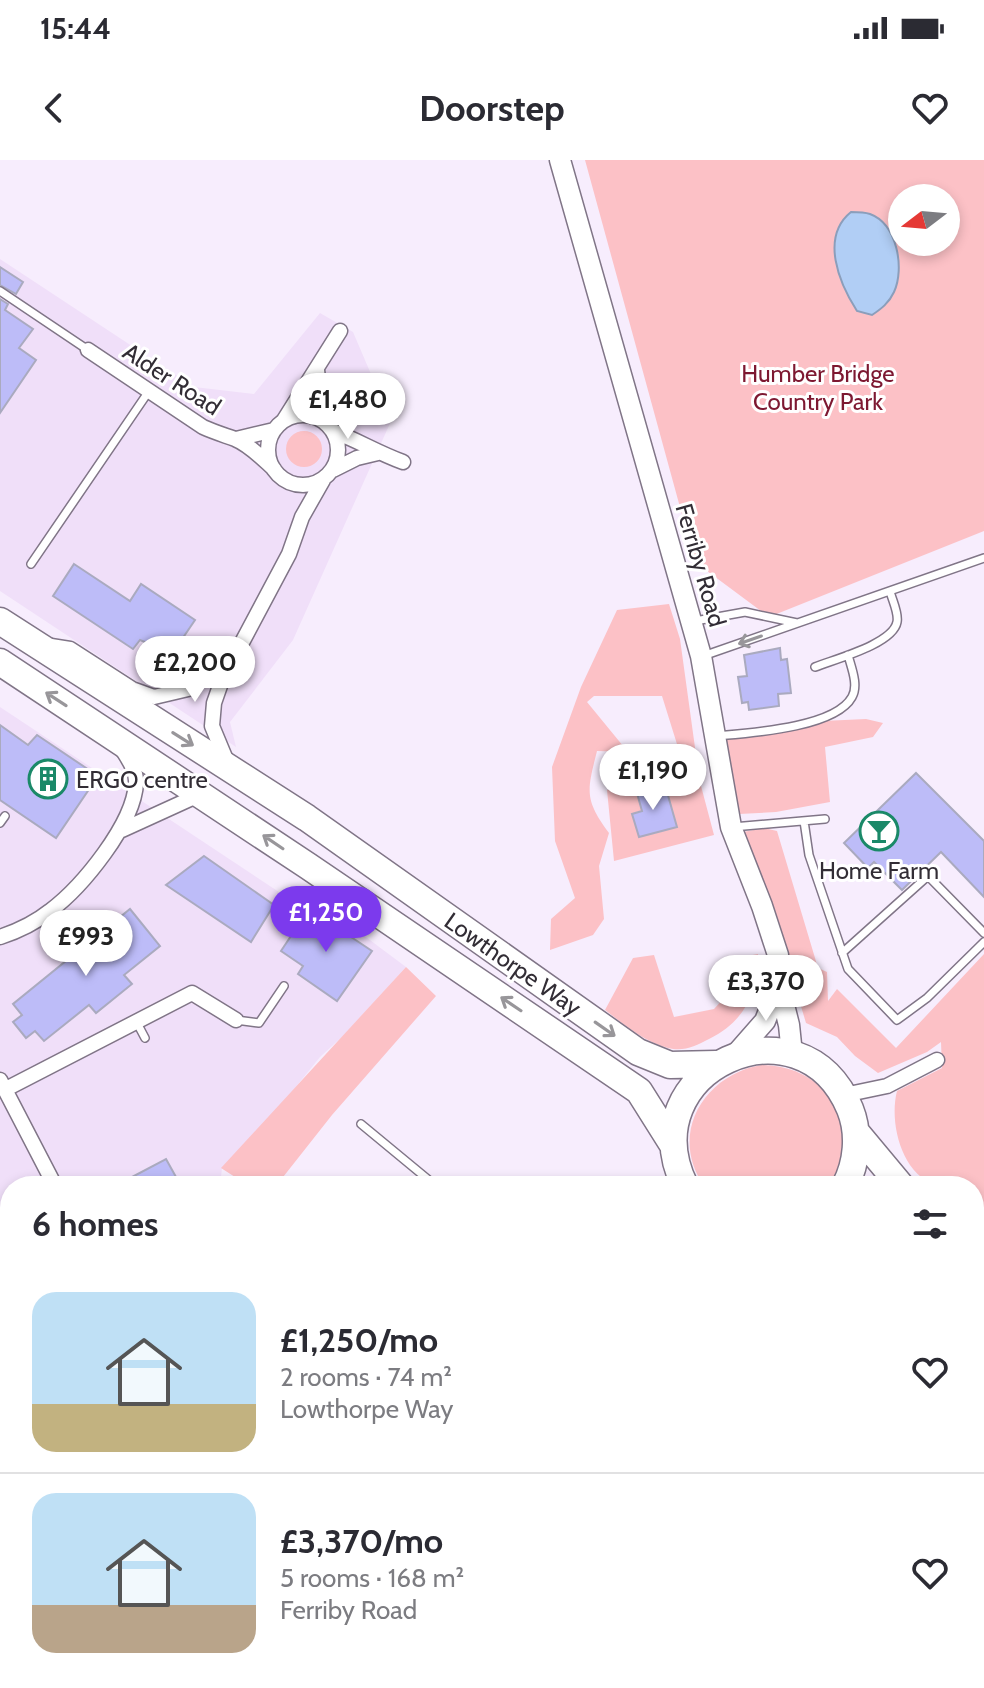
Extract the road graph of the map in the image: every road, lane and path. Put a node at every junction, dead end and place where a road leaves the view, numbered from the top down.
1 (560, 160) edge
2 (0, 291) edge
3 (340, 331) dead end
4 (88, 350) joint
5 (317, 370) junction
6 (149, 391) junction
7 (279, 425) junction
8 (328, 426) junction
9 (236, 439) junction
10 (378, 453) junction
11 (403, 462) dead end
12 (279, 474) junction
13 (328, 475) junction
14 (302, 517) junction
15 (984, 558) edge
16 (31, 564) dead end
17 (890, 591) junction
18 (0, 621) edge
19 (691, 622) junction
20 (799, 623) junction
21 (242, 642) junction
22 (36, 643) junction
23 (848, 655) junction
24 (701, 656) junction
25 (0, 662) edge
26 (815, 667) dead end
27 (113, 736) junction
28 (714, 736) junction
29 (230, 769) junction
30 (201, 794) junction
31 (825, 819) dead end
32 (804, 821) junction
33 (731, 827) junction
34 (122, 830) junction
35 (20, 930) junction
36 (984, 933) edge
37 (0, 937) edge
38 (984, 942) edge
39 (0, 948) edge
40 (842, 953) junction
41 (779, 985) junction
42 (284, 986) dead end
43 (236, 1020) joint
44 (136, 1021) junction
45 (145, 1038) dead end
46 (792, 1054) junction
47 (726, 1059) junction
48 (937, 1060) dead end
49 (3, 1085) edge
50 (844, 1095) junction
51 (361, 1124) dead end
52 (856, 1132) junction
53 (673, 1145) junction
54 (50, 1176) edge
55 (424, 1176) edge
56 (681, 1176) edge
57 (849, 1176) edge
58 (893, 1176) edge

1 - 19 street, Ferriby Road
2 - 4 lane
3 - 5 street
4 - 6 street, Alder Road
5 - 7 street
5 - 8 street
6 - 9 street, Alder Road
6 - 16 lane
7 - 8 street
7 - 9 street
7 - 12 street
8 - 10 street
8 - 13 street
9 - 12 street, Alder Road
10 - 11 street
10 - 13 street
12 - 13 street
12 - 14 street
13 - 14 street
14 - 21 street
15 - 17 lane
17 - 20 lane
17 - 23 lane
18 - 22 highway, Lowthorpe Way
19 - 20 lane
19 - 24 street, Ferriby Road
20 -> 24 lane
21 - 22 street
21 - 29 street
22 -> 29 highway, Lowthorpe Way
23 - 26 lane
23 - 28 lane
24 - 28 street, Ferriby Road
27 -> 25 highway, Lowthorpe Way
27 - 30 highway, Lowthorpe Way
27 - 34 street
28 - 33 street, Ferriby Road
29 -> 47 highway, Lowthorpe Way
30 - 34 street
53 -> 30 highway, Lowthorpe Way
31 - 32 lane
32 - 33 lane
32 - 40 lane
33 - 41 street, Ferriby Road
34 - 35 street
35 - 37 street
35 - 39 street
36 - 40 lane
38 - 40 lane
41 - 46 street, Ferriby Road
41 - 47 street, Ferriby Road
42 - 43 lane
43 - 44 street
44 - 45 lane
44 - 49 street
46 - 47 highway, Lowthorpe Way
46 - 50 highway
47 - 53 highway
48 - 50 street
49 - 54 street
50 - 52 highway
51 - 55 lane
52 - 57 highway
52 - 58 highway
53 - 56 highway

